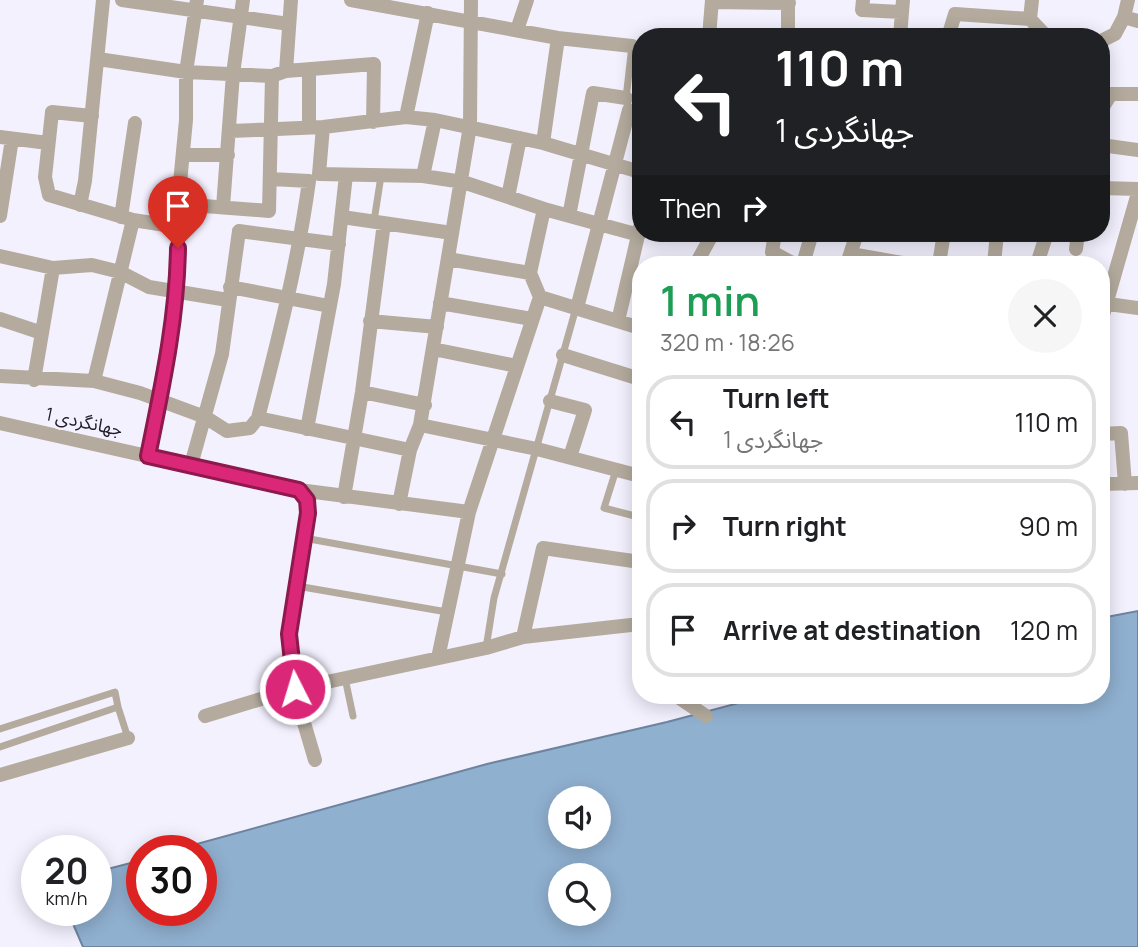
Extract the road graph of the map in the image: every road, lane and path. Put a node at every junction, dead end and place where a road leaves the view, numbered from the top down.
1 (103, 0) edge
2 (122, 0) edge
3 (243, 0) edge
4 (290, 0) edge
5 (471, 0) edge
6 (527, 0) edge
7 (863, 0) edge
8 (1032, 0) edge
9 (1128, 0) edge
10 (357, 1) edge
11 (712, 1) edge
12 (788, 1) edge
13 (400, 4) edge
14 (195, 6) edge
15 (902, 6) edge
16 (428, 13) junction
17 (241, 18) junction
18 (1030, 19) junction
19 (1131, 19) edge
20 (472, 21) junction
21 (289, 24) junction
22 (708, 28) edge
23 (788, 28) edge
24 (901, 28) edge
25 (951, 28) edge
26 (1039, 28) edge
27 (517, 30) junction
28 (1110, 36) edge
29 (558, 38) junction
30 (632, 46) joint
31 (98, 59) junction
32 (309, 71) junction
33 (186, 72) junction
34 (279, 73) junction
35 (233, 74) junction
36 (1138, 94) edge
37 (1110, 96) edge
38 (632, 106) edge
39 (92, 116) junction
40 (406, 117) junction
41 (435, 120) junction
42 (373, 122) junction
43 (135, 123) dead end
44 (470, 126) junction
45 (316, 127) junction
46 (272, 130) junction
47 (230, 131) junction
48 (6, 138) edge
49 (520, 138) junction
50 (48, 143) junction
51 (543, 143) junction
52 (1110, 146) edge
53 (1138, 150) edge
54 (184, 155) junction
55 (228, 155) junction
56 (583, 155) junction
57 (615, 164) junction
58 (632, 169) edge
59 (346, 175) junction
60 (381, 176) junction
61 (423, 176) junction
62 (271, 179) junction
63 (463, 182) junction
64 (1110, 189) edge
65 (1138, 191) edge
66 (508, 197) junction
67 (178, 204) junction
68 (80, 205) junction
69 (1, 206) edge
70 (223, 207) junction
71 (544, 209) junction
72 (569, 216) junction
73 (342, 217) junction
74 (127, 218) junction
75 (379, 223) junction
76 (598, 224) junction
77 (178, 227) junction
78 (632, 230) edge
79 (452, 233) junction
80 (301, 239) junction
81 (774, 242) edge
82 (1077, 242) edge
83 (339, 244) junction
84 (1076, 249) dead end
85 (0, 256) edge
86 (779, 256) edge
87 (448, 259) junction
88 (632, 265) edge
89 (53, 268) junction
90 (120, 272) junction
91 (530, 273) junction
92 (1110, 281) edge
93 (177, 292) junction
94 (229, 294) junction
95 (289, 296) junction
96 (540, 297) junction
97 (440, 303) junction
98 (1110, 304) edge
99 (329, 306) junction
100 (577, 307) junction
101 (1138, 308) edge
102 (0, 319) edge
103 (532, 319) junction
104 (370, 321) junction
105 (618, 321) junction
106 (632, 325) edge
107 (437, 327) junction
108 (42, 333) junction
109 (433, 349) junction
110 (563, 355) junction
111 (517, 366) junction
112 (0, 376) edge
113 (632, 377) edge
114 (34, 380) junction
115 (94, 381) junction
116 (362, 392) junction
117 (550, 401) junction
118 (159, 402) junction
119 (425, 405) junction
120 (205, 417) junction
121 (258, 418) junction
122 (0, 423) edge
123 (420, 425) junction
124 (307, 429) junction
125 (1110, 434) edge
126 (355, 437) junction
127 (492, 440) junction
128 (537, 449) junction
129 (410, 450) junction
130 (148, 456) junction
131 (570, 457) junction
132 (191, 465) junction
133 (616, 470) junction
134 (632, 474) edge
135 (1131, 483) edge
136 (1110, 484) edge
137 (299, 490) junction
138 (344, 497) junction
139 (399, 504) junction
140 (469, 512) junction
141 (632, 515) edge
142 (304, 538) junction
143 (632, 561) edge
144 (458, 564) junction
145 (502, 574) junction
146 (297, 586) junction
147 (447, 612) junction
148 (632, 625) edge
149 (523, 637) junction
150 (486, 648) junction
151 (438, 658) junction
152 (345, 678) junction
153 (295, 689) junction
154 (688, 704) edge
155 (118, 707) junction
156 (205, 716) dead end
157 (353, 716) dead end
158 (706, 716) dead end
159 (32, 719) junction
160 (0, 729) edge
161 (37, 736) junction
162 (128, 738) joint
163 (0, 747) edge
164 (315, 761) dead end
165 (0, 775) edge

1 - 31 street
2 - 14 street
3 - 17 street
4 - 21 street
5 - 20 street
6 - 27 street
7 - 15 street
8 - 18 street
9 - 19 street
10 - 13 street
11 - 12 street
11 - 22 street
12 - 23 street
13 - 16 street
14 - 17 street
14 - 33 street
15 - 24 street
16 - 20 street
16 - 40 street
17 - 21 street
17 - 35 street
18 - 25 street
18 - 26 street
19 - 28 street
20 - 27 street
20 - 44 street
21 - 34 street
27 - 29 street
29 - 30 street
29 - 51 street
30 - 38 lane
31 - 33 street
31 - 39 street
32 - 34 street
32 - 42 street
32 - 45 street
33 - 35 street
33 - 54 street
34 - 35 street
34 - 46 street
35 - 47 street
36 - 37 street
38 - 56 street
38 - 57 street
39 - 50 street
39 - 68 street
40 - 41 street
40 - 42 street
41 - 44 street
41 - 61 street
42 - 45 street
43 - 74 street
44 - 49 street
44 - 63 street
45 - 46 street
45 - 59 street
46 - 47 street
46 - 62 street
47 - 55 street
48 - 50 street
48 - 69 street
49 - 51 street
49 - 66 street
50 - 68 street
51 - 56 street
52 - 53 street
54 - 55 street
54 - 67 street
55 - 70 street
56 - 57 street
56 - 72 street
57 - 58 street
57 - 76 street
59 - 60 street
59 - 73 street
60 - 61 street
60 - 75 lane
61 - 63 street
62 - 70 street
62 - 80 street
63 - 66 street
63 - 79 street
64 - 65 street
65 - 92 street
66 - 71 street
67 - 70 street
67 - 77 street
68 - 74 street
71 - 72 street
71 - 91 street
72 - 76 street
73 - 75 street
73 - 83 street
74 - 77 street
74 - 90 street
75 - 79 street
75 - 104 street
76 - 78 street
76 - 100 street
77 - 93 street
79 - 87 street
80 - 83 street
80 - 94 street
80 - 95 street
81 - 86 street
82 - 84 street
83 - 99 street
85 - 89 street
87 - 91 street
87 - 97 street
88 - 105 street
89 - 90 street
89 - 108 street
90 - 93 street
90 - 115 street
91 - 96 street
93 - 94 street
93 - 118 street
94 - 95 street
94 - 120 street
95 - 99 street
95 - 121 street
96 - 100 street
96 - 103 street
97 - 103 street
97 - 107 street
98 - 101 street
99 - 124 street
100 - 105 street
100 - 110 lane
102 - 108 street
103 - 111 street
104 - 107 street
104 - 116 street
105 - 106 street
107 - 109 street
108 - 114 street
109 - 111 street
109 - 119 street
110 - 113 street
110 - 117 lane
111 - 127 street
112 - 114 street
114 - 115 street
115 - 118 street
116 - 119 street
116 - 126 street
117 - 128 lane
117 - 131 street
118 - 120 street
118 - 130 street
119 - 123 street
120 - 121 street
120 - 132 street
121 - 124 street
122 - 130 street, جهانگردی 1
123 - 127 street
123 - 129 street
124 - 126 street
125 - 135 street
126 - 129 street
126 - 138 street
127 - 128 street
127 - 140 street
128 - 131 street
128 - 145 lane
129 - 139 street
130 - 132 street, جهانگردی 1
131 - 133 street
132 - 137 street, جهانگردی 1
133 - 134 street
133 - 141 lane
135 - 136 street
137 - 138 street, جهانگردی 1
137 - 142 street
138 - 139 street, جهانگردی 1
139 - 140 street, جهانگردی 1
140 - 144 street
142 - 144 lane
142 - 146 street
143 - 149 street
144 - 145 lane
144 - 147 street
145 - 150 lane
146 - 147 lane
146 - 153 street
147 - 151 street
148 - 149 street
149 - 150 street
150 - 151 street
151 - 152 street
152 - 153 street
152 - 157 lane
153 - 156 street
153 - 164 street
154 - 158 street
155 - 159 lane
155 - 161 lane
155 - 162 lane
159 - 160 lane
159 - 161 lane
161 - 163 lane
162 - 165 street

